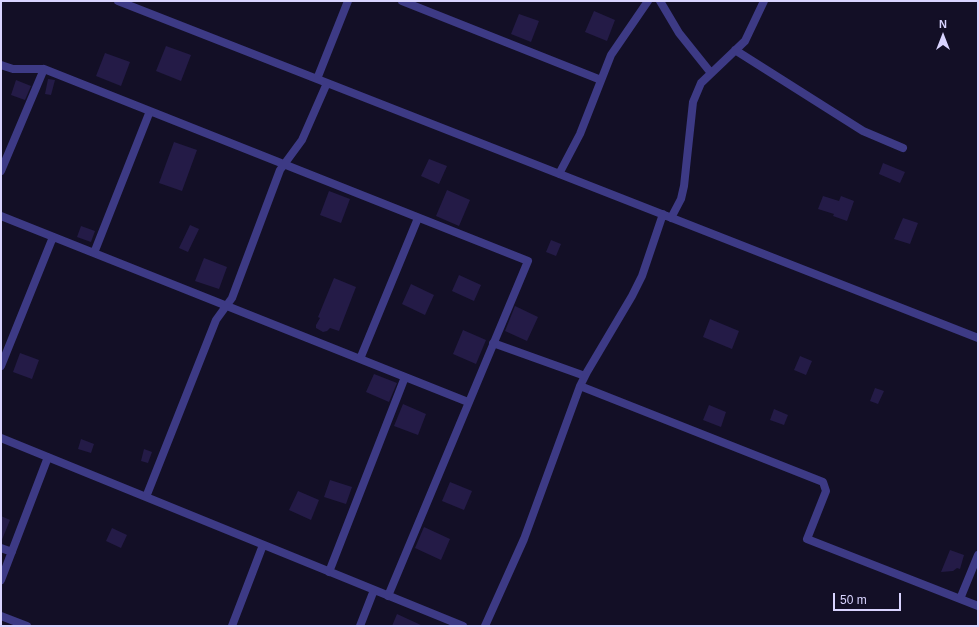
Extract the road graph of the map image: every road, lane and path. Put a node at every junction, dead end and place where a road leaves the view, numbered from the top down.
1 (118, 1) edge
2 (348, 1) edge
3 (402, 1) edge
4 (648, 1) edge
5 (660, 1) edge
6 (764, 1) edge
7 (735, 50) junction
8 (1, 65) edge
9 (44, 69) junction
10 (711, 73) junction
11 (317, 79) junction
12 (601, 80) junction
13 (327, 83) junction
14 (150, 111) junction
15 (903, 148) dead end
16 (284, 164) junction
17 (1, 171) edge
18 (559, 174) junction
19 (663, 214) junction
20 (1, 216) edge
21 (418, 218) junction
22 (671, 218) junction
23 (53, 237) junction
24 (94, 253) junction
25 (226, 306) junction
26 (978, 338) edge
27 (493, 343) junction
28 (360, 359) junction
29 (1, 366) edge
30 (585, 376) junction
31 (405, 377) junction
32 (580, 386) junction
33 (468, 402) junction
34 (1, 438) edge
35 (48, 457) junction
36 (146, 498) junction
37 (263, 545) junction
38 (1, 548) edge
39 (12, 552) junction
40 (978, 556) edge
41 (329, 572) junction
42 (1, 580) edge
43 (374, 590) junction
44 (388, 596) junction
45 (960, 599) junction
46 (978, 606) edge
47 (1, 616) edge
48 (27, 626) edge
49 (232, 626) edge
50 (360, 626) edge
51 (463, 626) edge
52 (485, 626) edge

1 - 11 street
2 - 11 street
3 - 12 street
4 - 12 street
5 - 10 street
6 - 7 street
7 - 10 street
7 - 15 street
8 - 9 street
9 - 14 street
9 - 17 street
10 - 22 street
11 - 13 street
12 - 18 street
13 - 16 street
13 - 18 street
14 - 16 street
14 - 24 street
16 - 21 street
16 - 25 street
18 - 19 street
19 - 22 street
19 - 30 street
20 - 23 street
21 - 27 street
21 - 28 street
22 - 26 street
23 - 24 street
23 - 29 street
24 - 25 street
25 - 28 street
25 - 36 street
27 - 30 street
27 - 33 street
28 - 31 street
30 - 32 street
31 - 33 street
31 - 41 street
32 - 45 street
32 - 52 street
33 - 44 street
34 - 35 street
35 - 36 street
35 - 39 street
36 - 37 street
37 - 41 street
37 - 49 street
38 - 39 street
39 - 42 street
40 - 45 street
41 - 43 street
43 - 44 street
43 - 50 street
44 - 51 street
45 - 46 street
47 - 48 street

